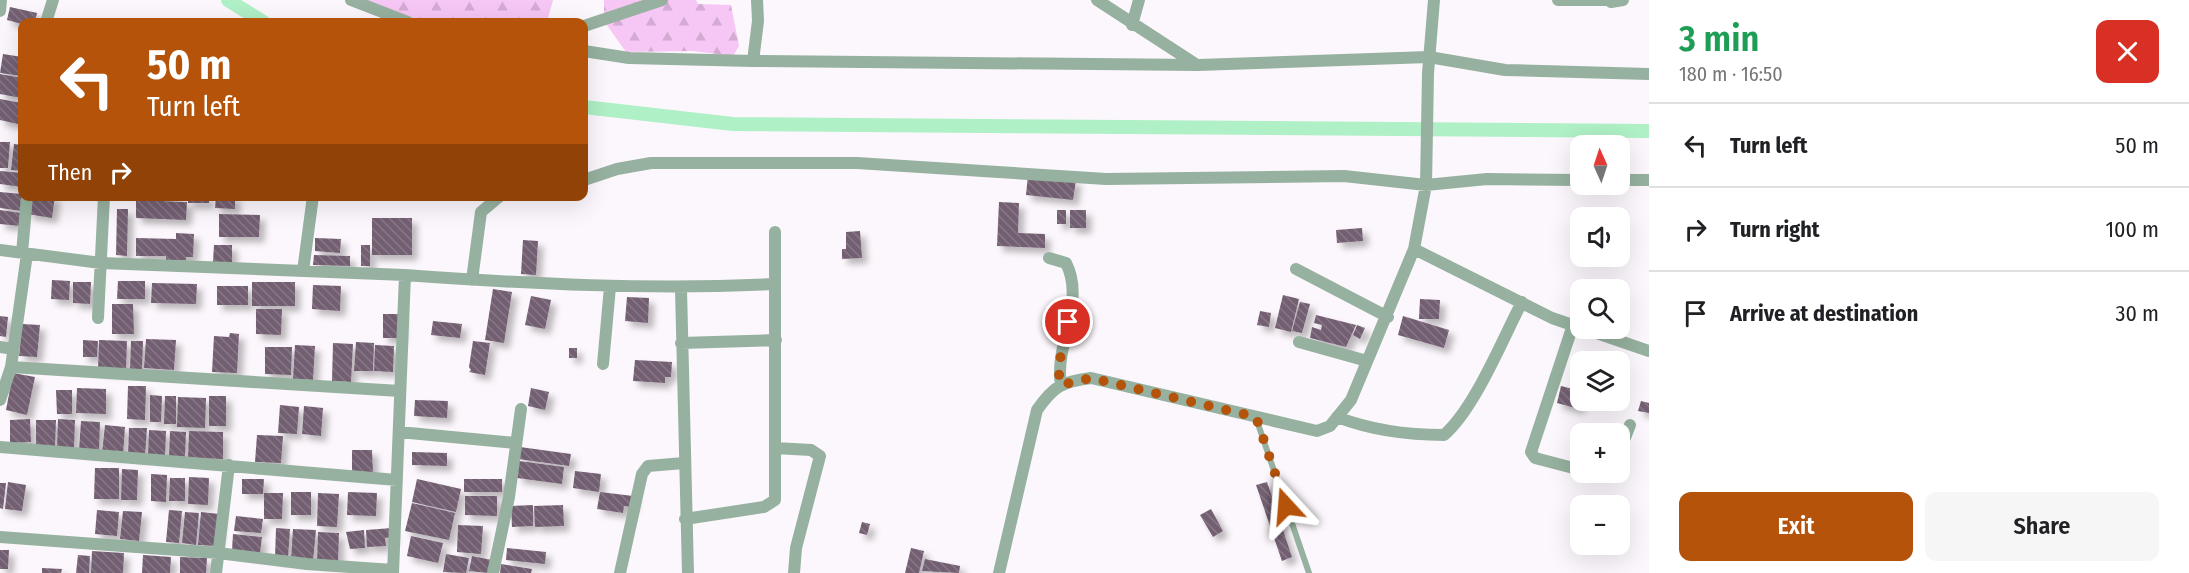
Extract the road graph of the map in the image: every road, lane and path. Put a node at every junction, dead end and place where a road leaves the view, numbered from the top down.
1 (2, 0) edge
2 (53, 0) edge
3 (351, 0) edge
4 (662, 0) edge
5 (757, 0) edge
6 (1097, 0) edge
7 (1139, 0) edge
8 (1434, 0) edge
9 (1558, 0) edge
10 (1615, 1) edge
11 (0, 11) edge
12 (47, 18) edge
13 (398, 18) edge
14 (588, 25) edge
15 (1132, 25) junction
16 (588, 52) edge
17 (1429, 57) junction
18 (753, 61) junction
19 (1198, 65) junction
20 (1649, 74) edge
21 (588, 179) edge
22 (1570, 180) edge
23 (1630, 180) edge
24 (1649, 180) edge
25 (1426, 185) junction
26 (27, 201) edge
27 (104, 201) edge
28 (312, 201) edge
29 (494, 201) edge
30 (775, 232) dead end
31 (1414, 249) junction
32 (0, 250) edge
33 (24, 254) junction
34 (1049, 258) dead end
35 (101, 263) junction
36 (1296, 269) dead end
37 (303, 271) junction
38 (405, 275) junction
39 (472, 280) junction
40 (775, 284) junction
41 (609, 287) junction
42 (681, 288) junction
43 (1522, 302) junction
44 (1388, 317) junction
45 (98, 318) dead end
46 (1570, 323) edge
47 (1574, 339) edge
48 (1614, 339) edge
49 (776, 340) junction
50 (1299, 342) dead end
51 (681, 343) junction
52 (0, 347) edge
53 (13, 349) junction
54 (1649, 351) edge
55 (1367, 361) junction
56 (603, 364) dead end
57 (11, 367) junction
58 (1061, 385) junction
59 (400, 391) junction
60 (1, 393) edge
61 (521, 409) dead end
62 (1256, 417) junction
63 (1337, 417) junction
64 (399, 432) junction
65 (516, 442) junction
66 (0, 447) edge
67 (776, 448) junction
68 (684, 463) junction
69 (230, 465) junction
70 (1570, 467) edge
71 (397, 480) junction
72 (686, 519) junction
73 (0, 537) edge
74 (218, 553) junction
75 (288, 567) edge
76 (393, 572) edge
77 (216, 573) edge
78 (493, 573) edge
79 (620, 573) edge
80 (688, 573) edge
81 (794, 573) edge
82 (999, 573) edge
83 (1309, 573) edge

1 - 11 street
2 - 12 street
3 - 13 street
4 - 14 street
5 - 18 street
6 - 15 street
7 - 15 street
8 - 17 street
9 - 10 street
15 - 19 street
16 - 18 street
17 - 19 street
17 - 20 street
17 - 25 street
18 - 19 street
21 - 25 street
22 - 25 street
23 - 24 street
25 - 31 street
26 - 33 street
27 - 35 street
28 - 37 street
29 - 39 street
30 - 40 street
31 - 43 street
31 - 44 street
32 - 33 street
33 - 35 street
33 - 53 street
34 - 58 street
35 - 37 street
35 - 45 street
36 - 44 street
37 - 38 street
38 - 39 street
38 - 59 street
39 - 41 street
40 - 42 street
40 - 49 street
41 - 42 street
41 - 56 street
42 - 51 street
43 - 46 street
43 - 63 street
44 - 55 street
47 - 70 street
48 - 54 street
49 - 51 street
49 - 67 street
50 - 55 street
51 - 68 street
52 - 53 street
53 - 57 street
55 - 63 street
57 - 59 street
57 - 60 street
58 - 62 street
58 - 82 street
59 - 64 street
61 - 65 street
62 - 63 street
62 - 83 lane
64 - 65 street
64 - 71 street
65 - 78 street
66 - 69 street
67 - 72 street
67 - 81 street
68 - 72 street
68 - 79 street
69 - 71 street
69 - 74 street
71 - 76 street
72 - 80 street
73 - 74 street
74 - 75 street
74 - 77 street
75 - 76 street

